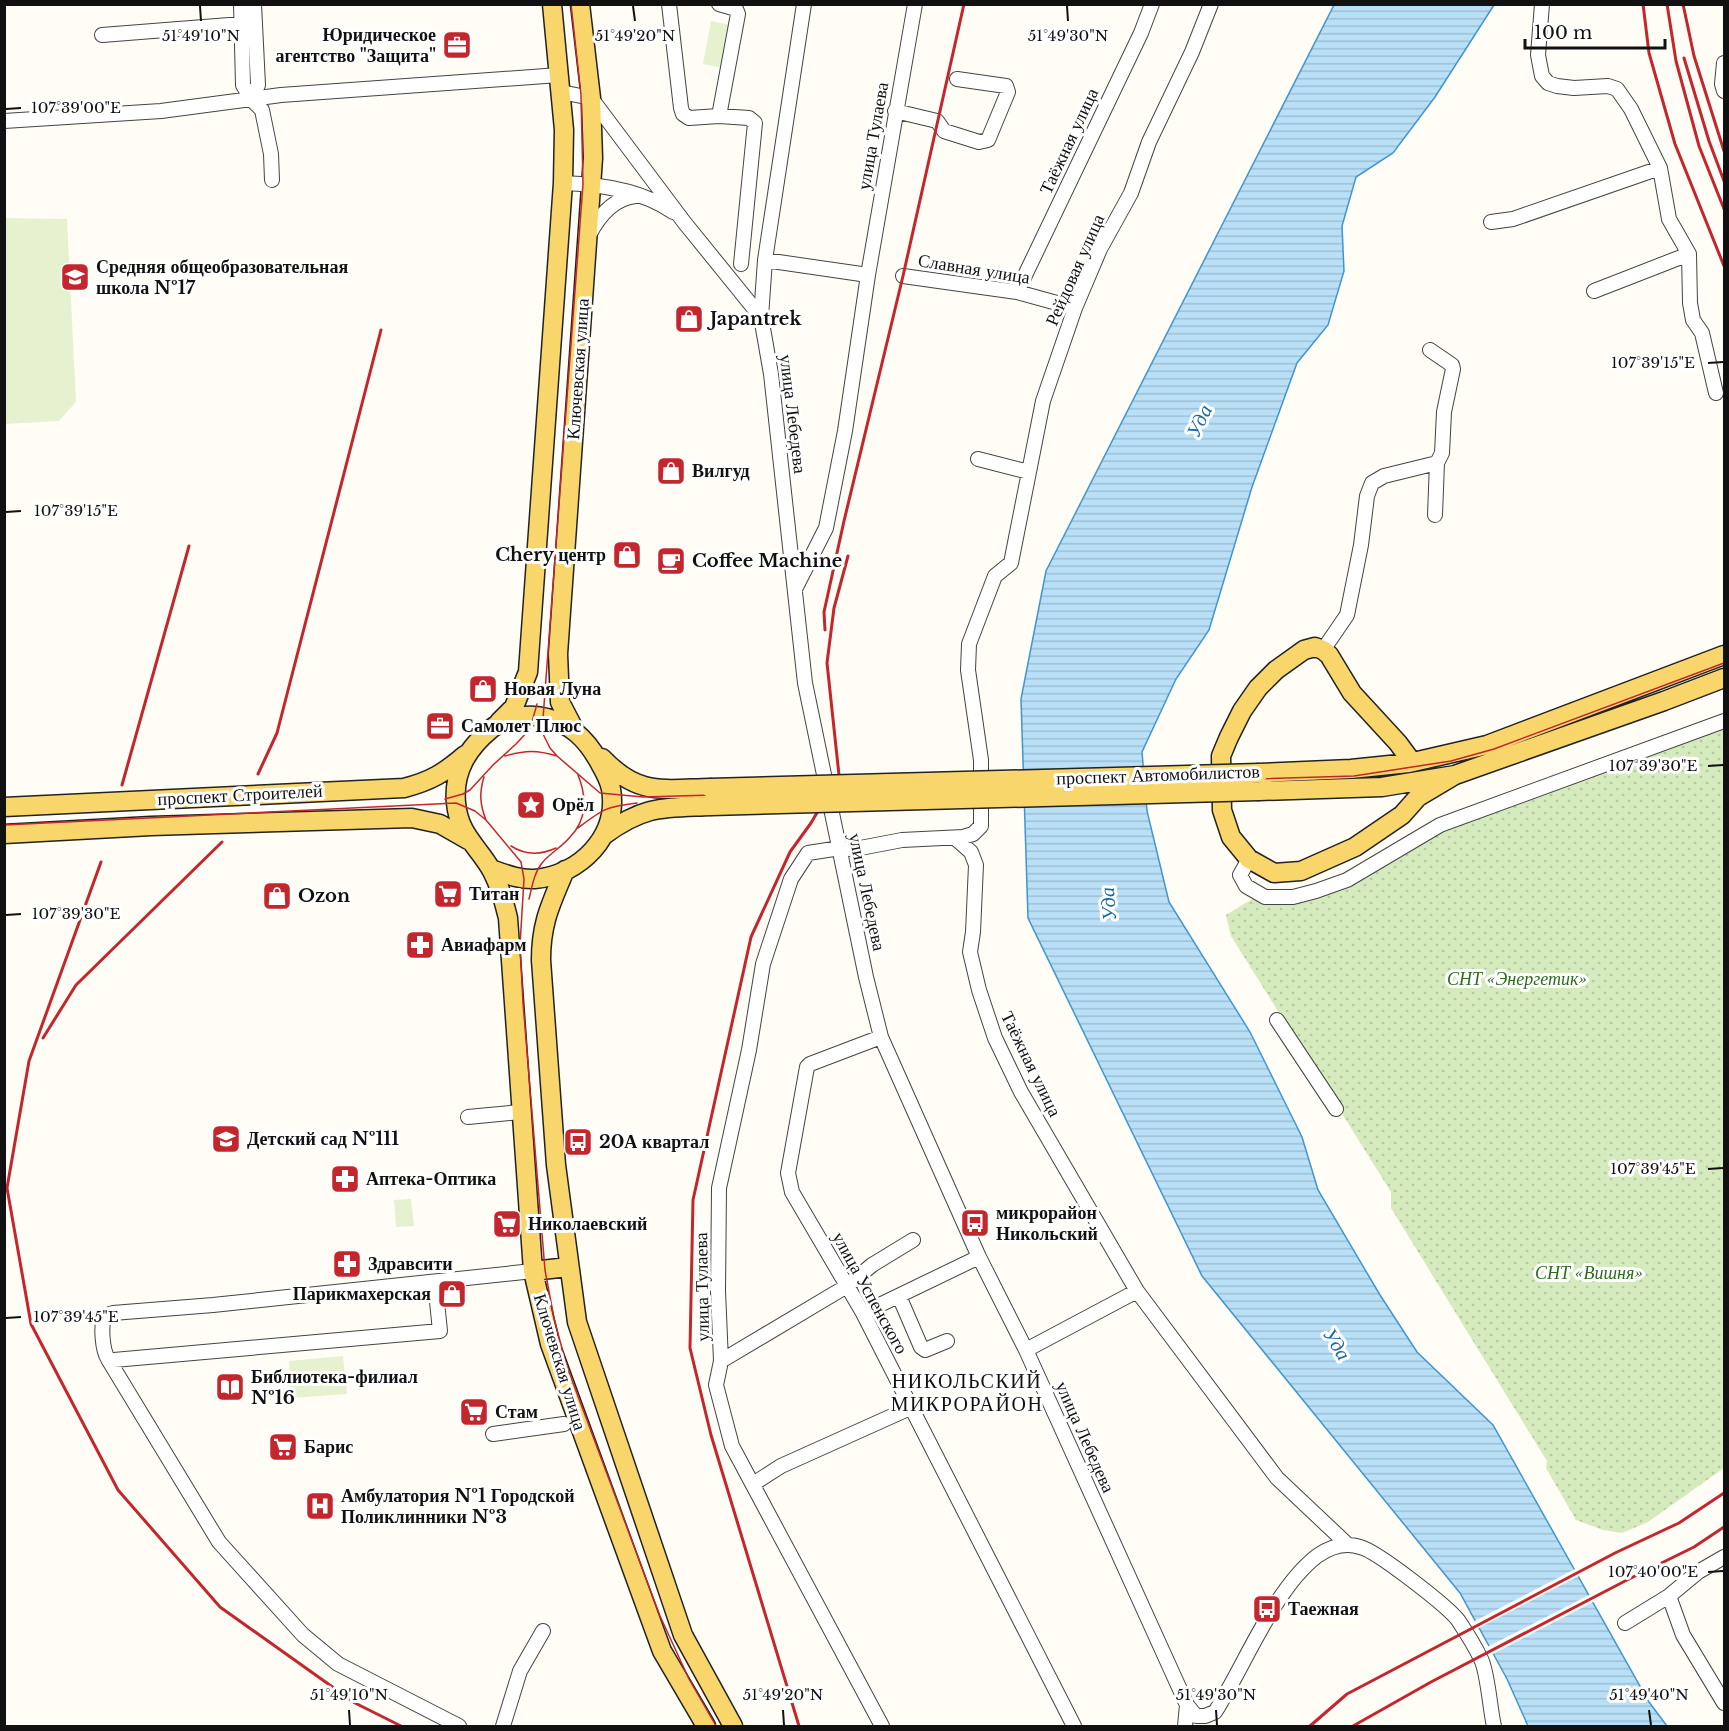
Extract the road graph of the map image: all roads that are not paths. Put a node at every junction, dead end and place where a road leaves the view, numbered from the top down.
1 (241, 4) edge
2 (254, 4) edge
3 (552, 4) edge
4 (580, 4) edge
5 (669, 4) edge
6 (719, 4) edge
7 (804, 4) edge
8 (915, 4) edge
9 (1152, 4) edge
10 (1211, 4) edge
11 (1542, 4) edge
12 (242, 24) junction
13 (102, 35) dead end
14 (1725, 63) edge
15 (957, 79) dead end
16 (560, 83) junction
17 (1725, 91) edge
18 (591, 98) junction
19 (251, 99) junction
20 (895, 111) junction
21 (719, 116) junction
22 (4, 121) edge
23 (1660, 168) junction
24 (272, 180) dead end
25 (563, 183) junction
26 (591, 184) junction
27 (638, 196) junction
28 (684, 222) junction
29 (1491, 222) dead end
30 (586, 240) junction
31 (1689, 254) junction
32 (766, 258) junction
33 (718, 263) junction
34 (741, 264) junction
35 (868, 275) junction
36 (903, 276) dead end
37 (1594, 291) dead end
38 (1017, 292) junction
39 (1075, 309) junction
40 (761, 317) junction
41 (1430, 350) dead end
42 (1716, 393) dead end
43 (978, 459) dead end
44 (1437, 463) junction
45 (1029, 472) junction
46 (1435, 515) dead end
47 (796, 587) junction
48 (1323, 650) junction
49 (1725, 655) edge
50 (1725, 678) edge
51 (1725, 721) edge
52 (497, 724) junction
53 (575, 731) junction
54 (589, 743) junction
55 (466, 754) junction
56 (1412, 762) junction
57 (1455, 775) junction
58 (1382, 787) junction
59 (710, 797) junction
60 (4, 807) edge
61 (1402, 814) junction
62 (4, 834) edge
63 (604, 835) junction
64 (955, 838) junction
65 (470, 841) junction
66 (840, 849) junction
67 (1249, 859) junction
68 (491, 869) junction
69 (565, 870) junction
70 (1277, 1020) dead end
71 (881, 1037) junction
72 (1336, 1109) dead end
73 (520, 1112) junction
74 (468, 1117) dead end
75 (913, 1240) dead end
76 (979, 1257) junction
77 (568, 1267) junction
78 (533, 1271) junction
79 (435, 1282) junction
80 (847, 1286) junction
81 (1137, 1291) junction
82 (899, 1296) junction
83 (863, 1313) junction
84 (947, 1341) dead end
85 (1026, 1350) junction
86 (108, 1359) junction
87 (721, 1361) junction
88 (910, 1408) junction
89 (564, 1424) dead end
90 (493, 1434) dead end
91 (753, 1484) junction
92 (1348, 1545) junction
93 (1725, 1557) edge
94 (1669, 1596) junction
95 (1625, 1623) dead end
96 (543, 1631) dead end
97 (1725, 1703) edge
98 (1187, 1705) junction
99 (459, 1726) edge
100 (503, 1726) edge
101 (706, 1726) edge
102 (733, 1726) edge
103 (882, 1726) edge
104 (1074, 1726) edge
105 (1185, 1726) edge
106 (1494, 1726) edge

1 - 12 street
2 - 19 street
3 - 16 main road, Ключевская улица
4 - 18 main road, Ключевская улица
5 - 21 street
6 - 21 street
7 - 32 street, улица Лебедева
8 - 20 street, улица Тулаева
9 - 38 street, Таёжная улица
10 - 39 street, Рейдовая улица
11 - 23 street
12 - 13 street
12 - 19 street
14 - 17 street
15 - 20 street
16 - 18 street
16 - 19 street
16 - 25 main road, Ключевская улица
18 - 26 main road, Ключевская улица
18 - 28 street
19 - 22 street
19 - 24 street
20 - 35 street, улица Тулаева
21 - 34 street
23 - 29 street
23 - 31 street
25 - 26 street
25 - 52 main road, Ключевская улица
26 - 27 street
26 - 30 main road, Ключевская улица
27 - 28 street
27 - 30 street
28 - 33 street
30 - 53 main road, Ключевская улица
31 - 37 street
31 - 42 street
32 - 34 street
32 - 35 street
32 - 40 street, улица Лебедева
33 - 34 street
33 - 40 street
35 - 47 street, улица Тулаева
36 - 38 street, Славная улица
38 - 39 street, Славная улица
39 - 45 street, Рейдовая улица
40 - 47 street, улица Лебедева
41 - 44 street
43 - 45 street
44 - 46 street
44 - 48 street
45 - 64 street, Рейдовая улица
47 - 66 street, улица Лебедева
48 - 56 main road
48 - 67 main road
49 - 56 main road, проспект Автомобилистов
50 - 57 main road, проспект Автомобилистов
51 - 67 street
52 - 53 main road
52 - 55 main road
53 - 54 main road
54 - 59 main road, проспект Автомобилистов
54 - 63 main road
55 - 60 main road, проспект Строителей
55 - 65 main road
56 - 59 main road, проспект Автомобилистов, bridge
57 - 58 main road, проспект Автомобилистов
57 - 61 main road
58 - 59 main road, проспект Автомобилистов, bridge
58 - 61 main road
59 - 63 main road, проспект Автомобилистов
61 - 67 main road
62 - 65 main road, проспект Строителей
63 - 69 main road
64 - 66 street, улица Тулаева
64 - 81 street, Таёжная улица
65 - 68 main road
66 - 71 street, улица Лебедева
66 - 87 street, улица Тулаева
68 - 69 main road
68 - 73 main road, Ключевская улица
69 - 77 main road, Ключевская улица
70 - 72 street
71 - 76 street, улица Лебедева
71 - 80 street, улица Успенского
73 - 74 street
73 - 78 main road, Ключевская улица
75 - 80 street
76 - 82 street
76 - 85 street, улица Лебедева
77 - 78 main road
77 - 102 main road, Ключевская улица
78 - 79 street
78 - 101 main road, Ключевская улица
79 - 86 street
79 - 86 street
80 - 83 street, улица Успенского
80 - 87 street
81 - 85 street
81 - 92 street, Таёжная улица
82 - 83 street
82 - 84 street
83 - 88 street, улица Успенского
85 - 98 street, улица Лебедева
86 - 99 street
87 - 91 street, улица Тулаева
88 - 91 street
88 - 104 street, улица Успенского
89 - 90 street
91 - 103 street, улица Тулаева
92 - 98 street
92 - 106 street
93 - 94 street
94 - 95 street
94 - 97 street
96 - 100 street
98 - 105 street, улица Лебедева

